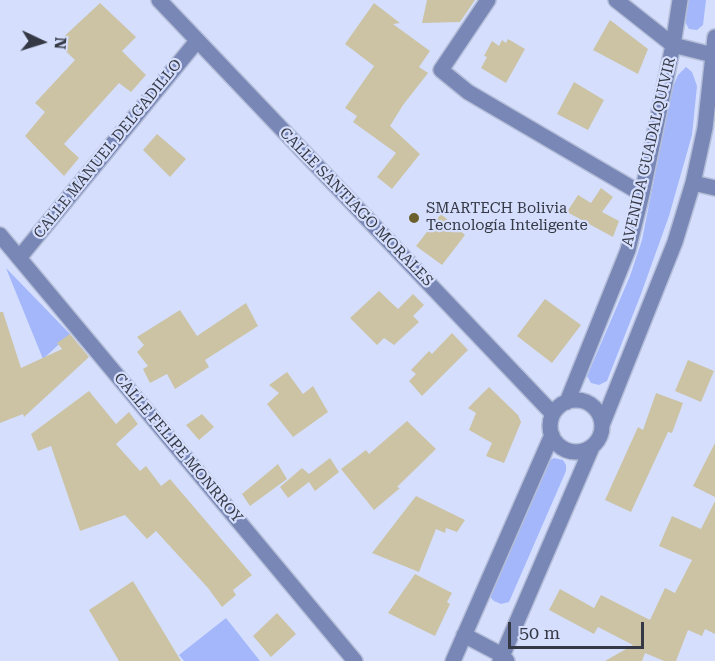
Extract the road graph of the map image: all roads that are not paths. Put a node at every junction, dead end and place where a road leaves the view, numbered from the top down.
1 (159, 0) edge
2 (488, 0) edge
3 (616, 0) edge
4 (680, 0) edge
5 (715, 37) edge
6 (197, 41) junction
7 (673, 45) junction
8 (713, 55) junction
9 (693, 183) junction
10 (715, 188) edge
11 (642, 194) junction
12 (0, 234) edge
13 (19, 258) junction
14 (567, 402) junction
15 (553, 414) junction
16 (602, 425) junction
17 (552, 435) junction
18 (592, 447) junction
19 (464, 635) junction
20 (503, 659) edge
21 (355, 661) edge
22 (453, 661) edge

1 - 6 street, CALLE SANTIAGO MORALES
2 - 11 street
3 - 7 street
4 - 7 street, AVENIDA GUADALQUIVIR
5 - 8 street
6 - 13 street, CALLE MANUEL DELGADILLO
6 - 15 street, CALLE SANTIAGO MORALES
7 - 8 street
7 - 11 street, AVENIDA GUADALQUIVIR
8 - 9 street
9 - 10 street
9 - 16 street
11 - 14 street, AVENIDA GUADALQUIVIR
12 - 13 street, CALLE FELIPE MONRROY
13 - 21 street, CALLE FELIPE MONRROY
14 - 15 street
14 - 16 street
15 - 17 street
16 - 18 street
17 - 18 street
17 - 19 street
18 - 20 street
19 - 20 street
19 - 22 street

